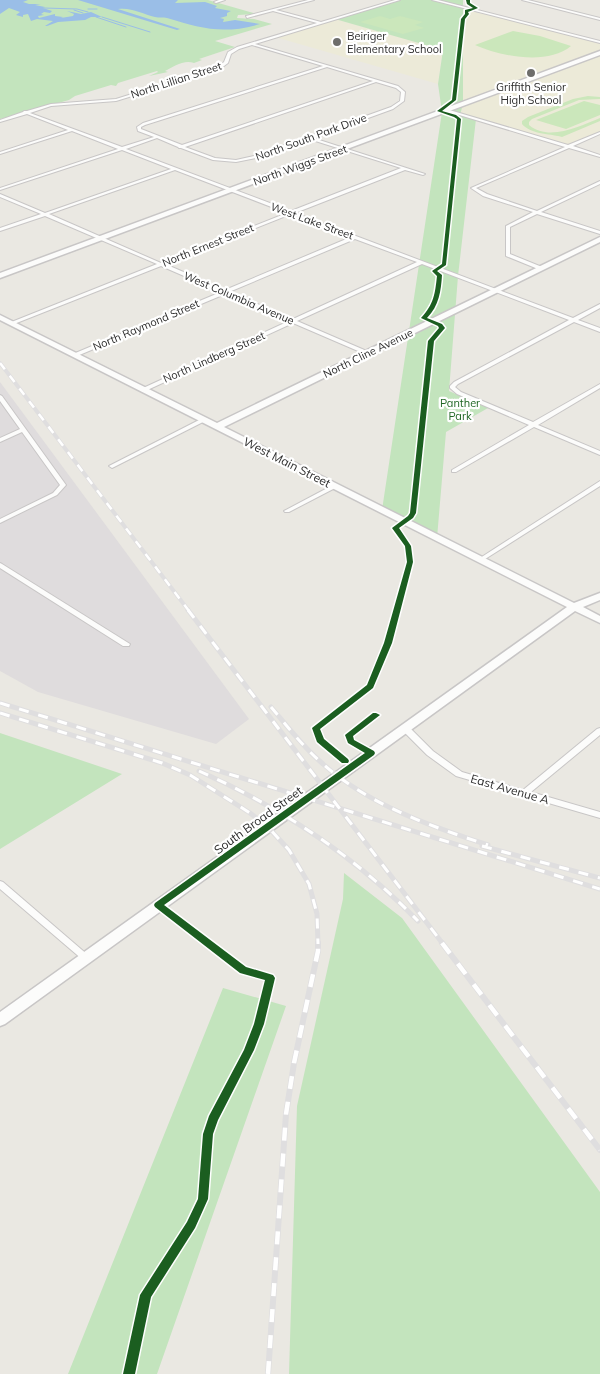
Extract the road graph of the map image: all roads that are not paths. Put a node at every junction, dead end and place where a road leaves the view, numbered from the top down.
1 (312, 0) edge
2 (398, 0) edge
3 (434, 0) edge
4 (526, 1) edge
5 (274, 11) junction
6 (247, 17) dead end
7 (600, 18) edge
8 (320, 24) junction
9 (600, 42) edge
10 (252, 44) junction
11 (600, 53) edge
12 (326, 66) junction
13 (376, 80) junction
14 (447, 110) junction
15 (25, 112) junction
16 (0, 121) edge
17 (72, 130) junction
18 (600, 133) edge
19 (316, 136) junction
20 (155, 138) junction
21 (310, 138) junction
22 (568, 146) junction
23 (180, 147) junction
24 (345, 148) junction
25 (121, 149) junction
26 (0, 153) edge
27 (600, 156) edge
28 (405, 168) junction
29 (174, 169) junction
30 (423, 174) dead end
31 (600, 182) edge
32 (0, 189) edge
33 (231, 190) junction
34 (0, 195) edge
35 (536, 212) junction
36 (291, 213) junction
37 (45, 214) junction
38 (0, 230) edge
39 (600, 233) edge
40 (355, 237) junction
41 (101, 238) junction
42 (600, 239) edge
43 (422, 262) junction
44 (161, 264) junction
45 (540, 268) junction
46 (0, 276) edge
47 (496, 290) junction
48 (225, 292) junction
49 (600, 306) edge
50 (0, 317) edge
51 (574, 320) junction
52 (294, 321) junction
53 (12, 323) junction
54 (600, 330) edge
55 (367, 353) junction
56 (75, 355) junction
57 (600, 386) edge
58 (143, 390) junction
59 (0, 397) edge
60 (203, 420) junction
61 (534, 425) junction
62 (216, 427) junction
63 (24, 429) junction
64 (0, 440) edge
65 (600, 454) edge
66 (112, 466) dead end
67 (454, 471) dead end
68 (600, 483) edge
69 (334, 486) junction
70 (287, 511) dead end
71 (0, 521) edge
72 (480, 560) junction
73 (0, 565) edge
74 (600, 596) edge
75 (574, 607) junction
76 (600, 620) edge
77 (126, 644) dead end
78 (405, 728) junction
79 (600, 731) edge
80 (524, 793) junction
81 (600, 815) edge
82 (0, 884) edge
83 (158, 905) junction
84 (86, 958) junction
85 (270, 978) dead end
86 (0, 1020) edge

1 - 5 street
2 - 8 street, North Lillian Street
3 - 9 street
4 - 7 street
5 - 6 street
5 - 8 street
8 - 10 street, North Lillian Street
10 - 12 street
10 - 15 street, North Lillian Street
11 - 14 street, North Wiggs Street
12 - 13 street
12 - 20 street, North South Park Drive
13 - 19 street, North South Park Drive
13 - 23 street
14 - 22 street
14 - 24 street, North Wiggs Street
15 - 16 street, North Lillian Street
15 - 17 street, West Lake Street
17 - 25 street, West Lake Street
17 - 26 street
18 - 22 street
19 - 21 street, North South Park Drive
19 - 24 street
20 - 23 street, North South Park Drive
20 - 25 street
21 - 23 street, North South Park Drive
21 - 24 street
22 - 27 street
22 - 35 street
24 - 28 street
24 - 33 street, North Wiggs Street
25 - 29 street, West Lake Street
25 - 32 street
28 - 30 street
28 - 36 street, North Ernest Street
29 - 33 street, West Lake Street
29 - 37 street
31 - 35 street
33 - 36 street, West Lake Street
33 - 41 street, North Wiggs Street
34 - 37 street, West Columbia Avenue
35 - 39 street
35 - 45 street
36 - 40 street, West Lake Street
36 - 44 street, North Ernest Street
37 - 38 street
37 - 41 street, West Columbia Avenue
40 - 43 street, West Lake Street
40 - 48 street, North Raymond Street
41 - 44 street, West Columbia Avenue
41 - 46 street, North Wiggs Street
42 - 45 street, North Cline Avenue
43 - 47 street, West Lake Street
43 - 52 street, North Lindberg Street
44 - 48 street, West Columbia Avenue
44 - 53 street, North Ernest Street
45 - 47 street, North Cline Avenue
47 - 51 street, West Lake Street
47 - 55 street, North Cline Avenue
48 - 52 street, West Columbia Avenue
48 - 56 street, North Raymond Street
49 - 51 street
50 - 53 street, West Main Street
51 - 54 street, West Lake Street
51 - 61 street
52 - 55 street, West Columbia Avenue
52 - 58 street, North Lindberg Street
53 - 56 street, West Main Street
55 - 62 street, North Cline Avenue
56 - 58 street, West Main Street
57 - 61 street
58 - 60 street, West Main Street
59 - 63 street
60 - 62 street, West Main Street
60 - 66 street
61 - 65 street
61 - 67 street
62 - 69 street, West Main Street
63 - 64 street
63 - 71 street
68 - 72 street
69 - 70 street
69 - 72 street, West Main Street
72 - 75 street, West Main Street
73 - 77 street
74 - 75 street, South Broad Street
75 - 76 street, West Main Street
75 - 78 street, South Broad Street
78 - 80 street, East Avenue A
78 - 83 street, South Broad Street
79 - 80 street
80 - 81 street, East Avenue A
82 - 84 street
83 - 84 street, South Broad Street
83 - 85 street
84 - 86 street, South Broad Street

